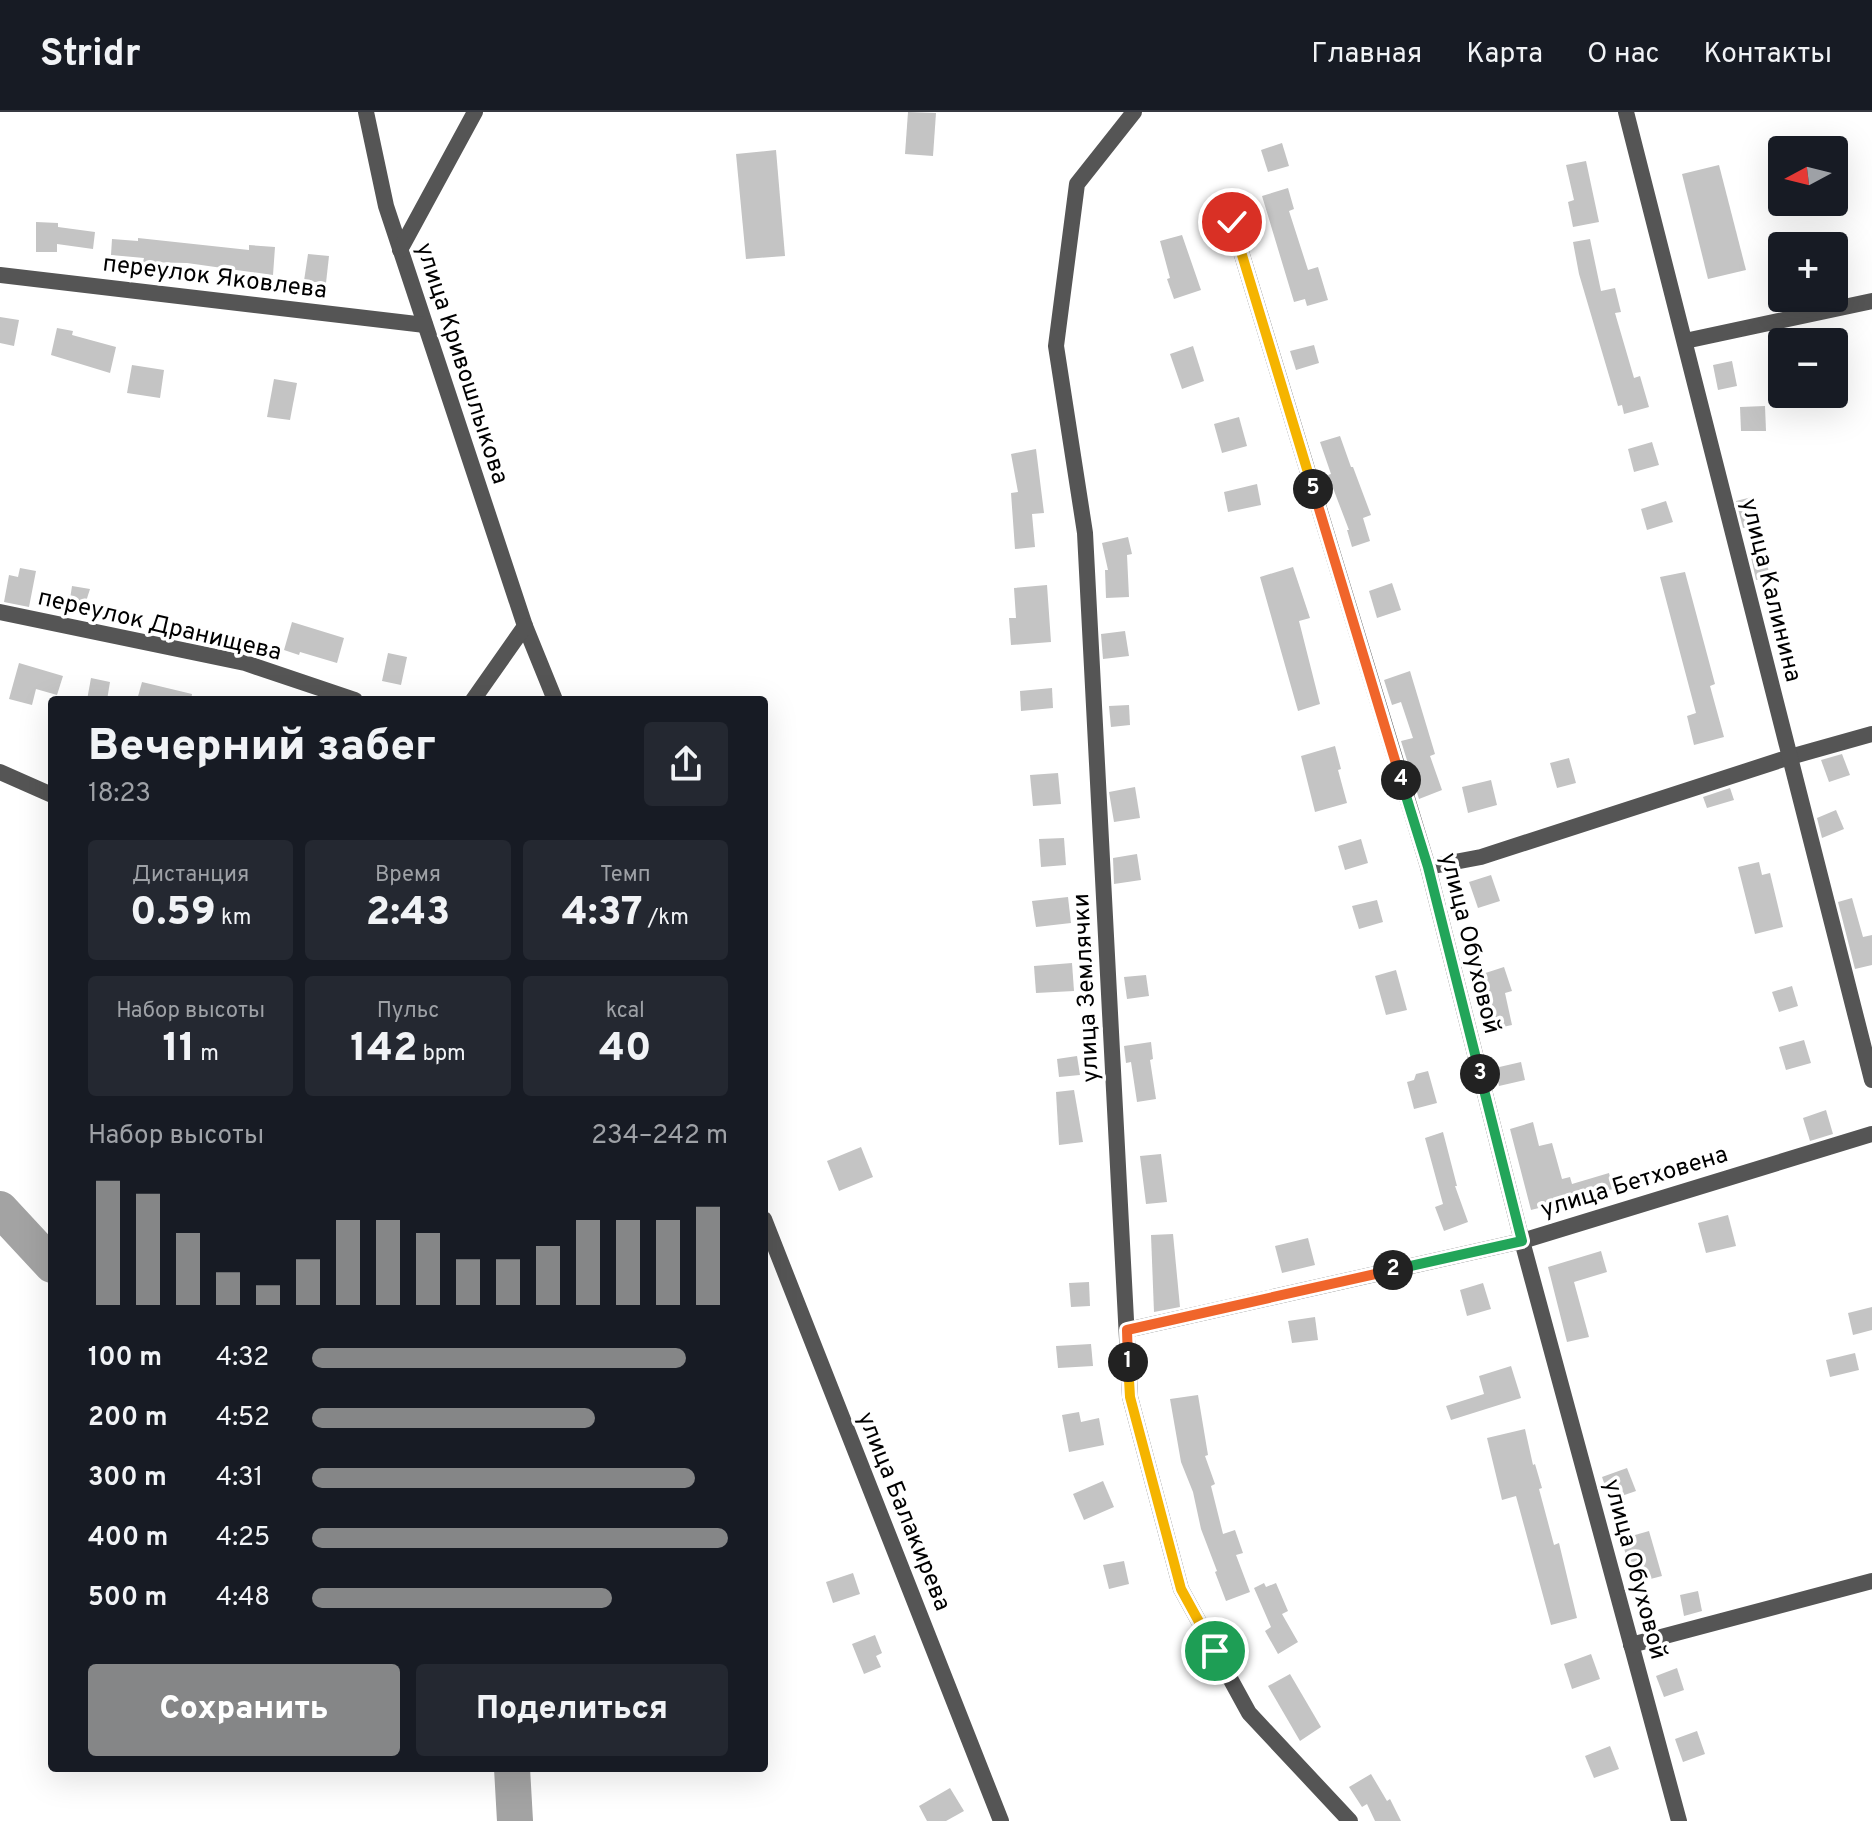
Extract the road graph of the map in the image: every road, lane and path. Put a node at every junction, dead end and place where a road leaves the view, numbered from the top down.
1 (366, 112) edge
2 (475, 112) edge
3 (1134, 112) edge
4 (1626, 112) edge
5 (1232, 222) dead end
6 (400, 250) junction
7 (0, 275) edge
8 (1872, 301) edge
9 (425, 325) junction
10 (1685, 341) junction
11 (0, 612) edge
12 (525, 626) junction
13 (343, 696) edge
14 (476, 696) edge
15 (553, 696) edge
16 (1872, 734) edge
17 (1790, 757) junction
18 (0, 772) edge
19 (48, 793) edge
20 (1428, 867) junction
21 (1872, 1080) edge
22 (1872, 1134) edge
23 (768, 1229) edge
24 (1522, 1241) junction
25 (1127, 1330) junction
26 (1872, 1581) edge
27 (1631, 1645) junction
28 (1001, 1821) edge
29 (1350, 1821) edge
30 (1679, 1821) edge

1 - 6 street, улица Кривошлыкова
2 - 6 street
3 - 25 street, улица Землячки
4 - 10 street, улица Калинина
5 - 20 street, улица Обуховой
6 - 9 street, улица Кривошлыкова
7 - 9 street, переулок Яковлева
8 - 10 street
9 - 12 street, улица Кривошлыкова
10 - 17 street, улица Калинина
11 - 13 street, переулок Дранищева
12 - 14 street
12 - 15 street
16 - 17 street
17 - 20 street
17 - 21 street, улица Калинина
18 - 19 street
20 - 24 street, улица Обуховой
22 - 24 street, улица Бетховена
23 - 28 street, улица Балакирева
24 - 25 street, улица Бетховена
24 - 27 street, улица Обуховой
25 - 29 street, улица Землячки
26 - 27 street
27 - 30 street, улица Обуховой

